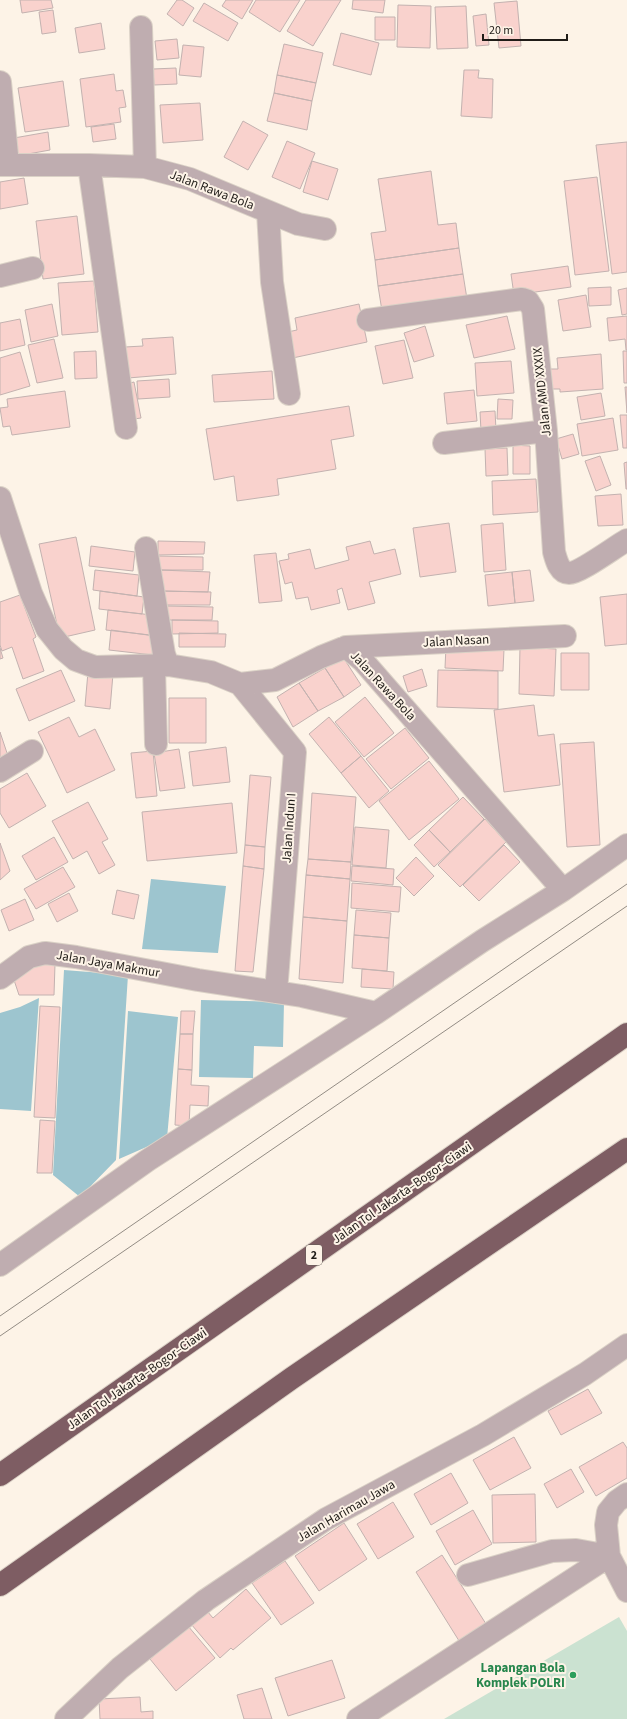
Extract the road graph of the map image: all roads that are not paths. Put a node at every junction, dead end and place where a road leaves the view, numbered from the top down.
1 (141, 27) dead end
2 (0, 82) edge
3 (4, 165) edge
4 (89, 165) junction
5 (146, 167) junction
6 (268, 212) junction
7 (325, 229) dead end
8 (33, 268) dead end
9 (0, 276) edge
10 (368, 320) dead end
11 (289, 394) dead end
12 (126, 428) dead end
13 (546, 431) junction
14 (444, 443) dead end
15 (2, 512) edge
16 (627, 540) edge
17 (146, 548) dead end
18 (565, 636) dead end
19 (346, 647) junction
20 (161, 665) junction
21 (240, 684) junction
22 (156, 744) dead end
23 (32, 751) dead end
24 (0, 771) edge
25 (627, 845) edge
26 (563, 890) junction
27 (0, 978) edge
28 (276, 992) junction
29 (376, 1013) junction
30 (627, 1034) edge
31 (627, 1149) edge
32 (0, 1265) edge
33 (627, 1345) edge
34 (0, 1475) edge
35 (627, 1494) edge
36 (609, 1556) junction
37 (468, 1575) dead end
38 (0, 1585) edge
39 (627, 1591) edge
40 (66, 1719) edge
41 (358, 1719) edge

1 - 5 street
2 - 3 street
3 - 4 street, Jalan Rawa Bola
4 - 5 street, Jalan Rawa Bola
4 - 12 street
5 - 6 street, Jalan Rawa Bola
6 - 7 street, Jalan Rawa Bola
6 - 11 street
8 - 9 street
10 - 13 street, Jalan AMD XXXIX
13 - 14 street
13 - 16 street, Jalan AMD XXXIX
15 - 20 street, Jalan Rawa Bola
17 - 20 street
18 - 19 street, Jalan Nasan
19 - 21 street, Jalan Rawa Bola
19 - 26 street, Jalan Rawa Bola
20 - 21 street, Jalan Rawa Bola
20 - 22 street
21 - 28 street, Jalan Indun I
23 - 24 street
25 - 26 street
26 - 29 street
27 - 28 street, Jalan Jaya Makmur
28 - 29 street, Jalan Jaya Makmur
29 - 32 street
30 - 34 highway, Jalan Tol Jakarta–Bogor–Ciawi / 2
31 - 38 highway
33 - 40 street, Jalan Harimau Jawa
35 - 36 street
36 - 37 street
36 - 39 street
36 - 41 street

